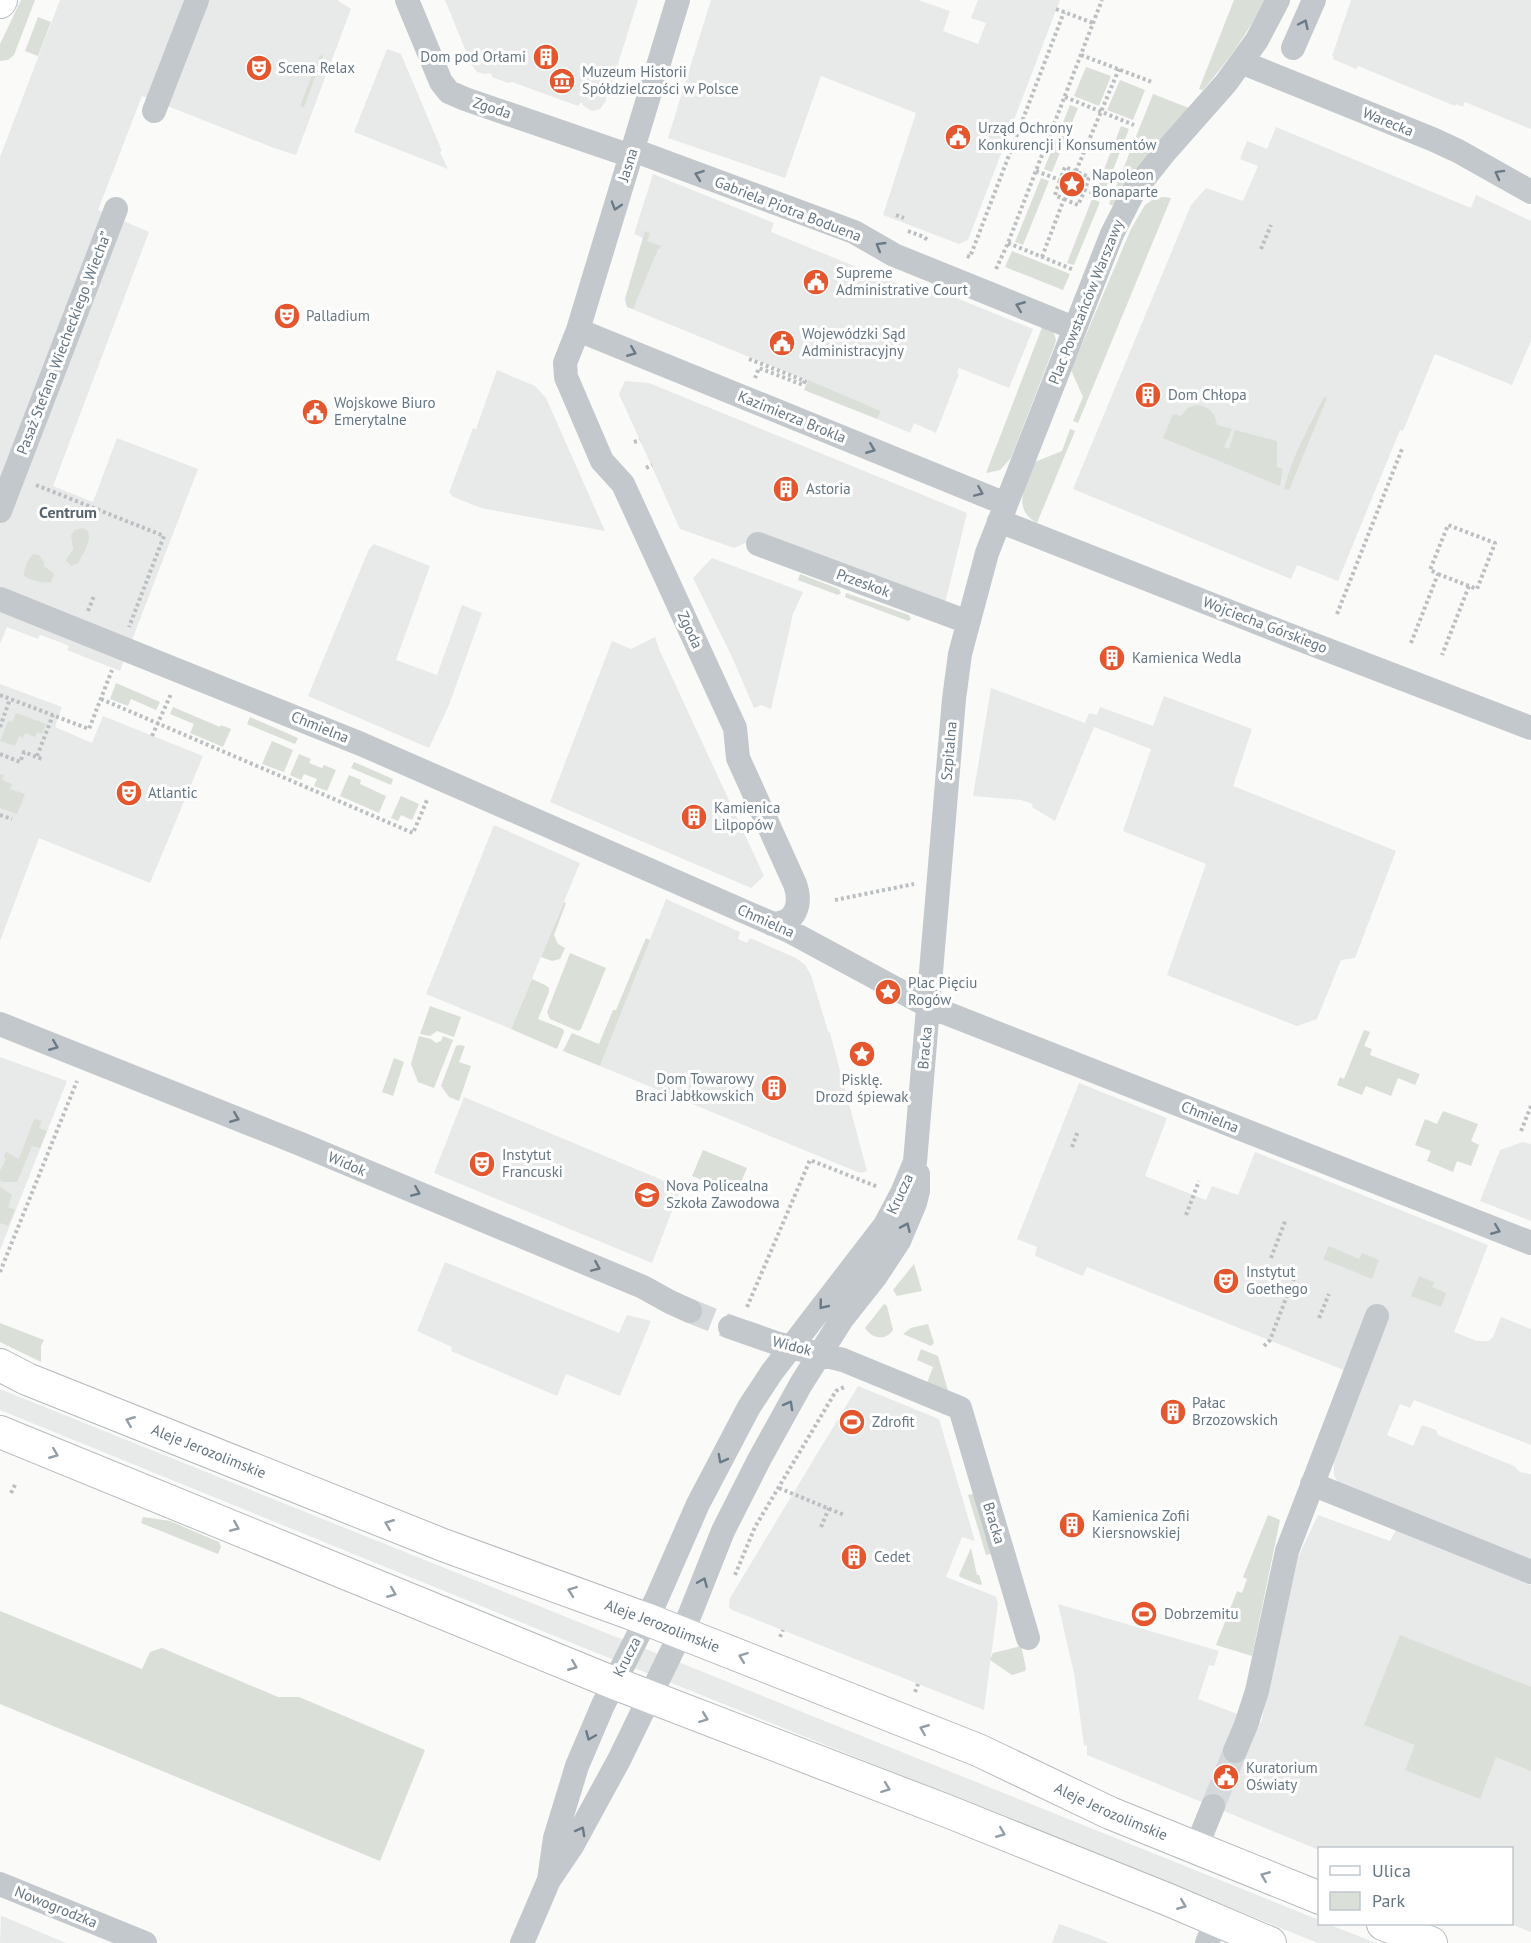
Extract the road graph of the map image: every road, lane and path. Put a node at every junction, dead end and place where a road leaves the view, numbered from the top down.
1 (197, 0) edge
2 (407, 0) edge
3 (678, 0) edge
4 (1102, 0) edge
5 (1278, 0) edge
6 (1314, 0) edge
7 (1056, 9) dead end
8 (1064, 12) junction
9 (1093, 23) junction
10 (1293, 48) dead end
11 (1081, 55) junction
12 (1240, 62) junction
13 (1119, 69) junction
14 (1152, 81) dead end
15 (1065, 97) junction
16 (154, 111) dead end
17 (1101, 112) junction
18 (1134, 125) dead end
19 (632, 153) junction
20 (1036, 171) junction
21 (1076, 171) junction
22 (1060, 180) junction
23 (1085, 190) junction
24 (1531, 192) edge
25 (1106, 198) dead end
26 (1064, 199) junction
27 (116, 209) dead end
28 (896, 215) dead end
29 (904, 218) dead end
30 (1271, 225) dead end
31 (908, 231) dead end
32 (931, 243) dead end
33 (1008, 243) junction
34 (1261, 249) dead end
35 (960, 254) dead end
36 (1042, 257) junction
37 (996, 269) dead end
38 (1077, 271) dead end
39 (1074, 328) junction
40 (578, 330) junction
41 (749, 359) dead end
42 (754, 380) dead end
43 (640, 440) dead end
44 (634, 442) dead end
45 (1402, 449) dead end
46 (652, 465) dead end
47 (646, 468) dead end
48 (14, 475) junction
49 (0, 511) edge
50 (1002, 512) junction
51 (758, 544) dead end
52 (1438, 574) junction
53 (1469, 586) junction
54 (0, 599) edge
55 (1337, 614) dead end
56 (968, 622) junction
57 (1410, 643) dead end
58 (122, 647) junction
59 (1442, 655) dead end
60 (181, 671) junction
61 (0, 695) edge
62 (10, 699) junction
63 (101, 699) junction
64 (53, 715) junction
65 (159, 724) junction
66 (0, 727) edge
67 (1531, 728) edge
68 (152, 736) dead end
69 (0, 754) edge
70 (437, 777) junction
71 (0, 815) edge
72 (12, 819) dead end
73 (918, 883) dead end
74 (835, 900) dead end
75 (772, 924) junction
76 (928, 1005) junction
77 (0, 1024) edge
78 (77, 1081) dead end
79 (1531, 1106) edge
80 (1078, 1131) dead end
81 (1521, 1131) dead end
82 (1072, 1147) dead end
83 (915, 1162) junction
84 (1199, 1181) dead end
85 (879, 1188) dead end
86 (1186, 1215) dead end
87 (1286, 1219) dead end
88 (1531, 1243) edge
89 (1272, 1258) dead end
90 (0, 1272) edge
91 (1295, 1275) dead end
92 (1329, 1294) dead end
93 (747, 1307) dead end
94 (690, 1311) tunnel mouth
95 (1377, 1316) dead end
96 (1319, 1318) dead end
97 (730, 1327) tunnel mouth
98 (1264, 1346) dead end
99 (790, 1347) junction
100 (820, 1353) junction
101 (0, 1365) edge
102 (851, 1377) dead end
103 (960, 1408) joint
104 (0, 1432) edge
105 (16, 1483) dead end
106 (1312, 1484) junction
107 (778, 1488) junction
108 (11, 1493) dead end
109 (828, 1508) junction
110 (844, 1515) dead end
111 (821, 1527) dead end
112 (1531, 1572) edge
113 (735, 1575) dead end
114 (646, 1619) junction
115 (783, 1630) dead end
116 (681, 1633) junction
117 (780, 1637) dead end
118 (1028, 1638) dead end
119 (614, 1683) junction
120 (918, 1684) dead end
121 (915, 1692) dead end
122 (650, 1697) junction
123 (1235, 1751) tunnel mouth
124 (1213, 1806) tunnel mouth
125 (1196, 1848) junction
126 (549, 1880) junction
127 (0, 1884) edge
128 (1318, 1897) edge
129 (1388, 1925) edge
130 (1212, 1931) edge
131 (145, 1943) edge
132 (522, 1943) edge
133 (1270, 1943) edge
134 (1431, 1943) edge

1 - 16 street
2 - 19 street, Zgoda
3 - 19 street, Jasna
4 - 9 path
5 - 12 street, Plac Powstańców Warszawy
10 -> 6 street
7 - 8 path
8 - 9 path
8 - 35 path
9 - 11 path
11 - 13 path
11 - 15 path
24 -> 12 street, Warecka
12 - 39 street, Plac Powstańców Warszawy
13 - 14 path
13 - 17 path
15 - 17 path
15 - 20 path
17 - 18 path
17 - 21 path
39 -> 19 street, Gabriela Piotra Boduena
19 -> 40 street, Jasna
20 - 22 path
20 - 33 path
21 - 22 path
21 - 23 path
22 - 26 path
23 - 25 path
23 - 26 path
26 - 36 path
27 - 48 street, Pasaż Stefana Wiecheckiego „Wiecha”
28 - 29 path
30 - 34 path
31 - 32 path
33 - 36 path
33 - 37 path
36 - 38 path
39 - 50 street, Plac Powstańców Warszawy
40 -> 50 street, Kazimierza Brokla
40 - 75 street, Zgoda
41 - 42 path
43 - 44 path
45 - 55 path
46 - 47 path
48 - 49 street, Pasaż Stefana Wiecheckiego „Wiecha”
48 - 58 path
50 - 56 street, Szpitalna
50 - 67 street, Wojciecha Górskiego
51 - 56 street, Przeskok
52 - 53 path
52 - 53 path
52 - 57 path
53 - 59 path
54 - 58 street, Chmielna
56 - 76 street, Szpitalna
58 - 60 street, Chmielna
58 - 63 path
60 - 65 path
60 - 70 street, Chmielna
61 - 62 path
62 - 64 path
62 - 66 path
63 - 64 path
63 - 65 path
64 - 69 path
65 - 68 path
65 - 70 path
70 - 75 street, Chmielna
71 - 72 path
73 - 74 path
75 - 76 street, Chmielna
76 - 83 street, Bracka
76 -> 88 street, Chmielna
77 -> 94 street, Widok
78 - 90 path
79 - 81 path
80 - 82 path
83 -> 99 street, Krucza
100 -> 83 street, Krucza
84 - 86 path
85 - 93 path
87 - 89 path
91 - 98 path
92 - 96 path
95 - 106 street
97 - 99 street, Widok
99 - 100 street, Widok
99 -> 114 street, Krucza
100 - 103 street, Widok
116 -> 100 street, Krucza
114 -> 101 main road, Aleje Jerozolimskie
102 - 107 path
103 - 118 street, Bracka
104 -> 119 main road
105 - 108 path
106 - 112 street
106 - 123 street
107 - 109 path
107 - 113 path
109 - 110 path
109 - 111 path
114 - 116 main road, Aleje Jerozolimskie
114 - 119 street, Krucza
115 - 117 path
116 - 122 street, Krucza
125 -> 116 main road, Aleje Jerozolimskie
119 - 122 main road
119 -> 126 street, Krucza
120 - 121 path
126 -> 122 street, Krucza
122 -> 130 main road
124 - 125 street
128 -> 125 main road, Aleje Jerozolimskie
126 - 132 street, Krucza
127 - 131 street, Nowogrodzka
129 - 134 main road
130 - 133 main road

